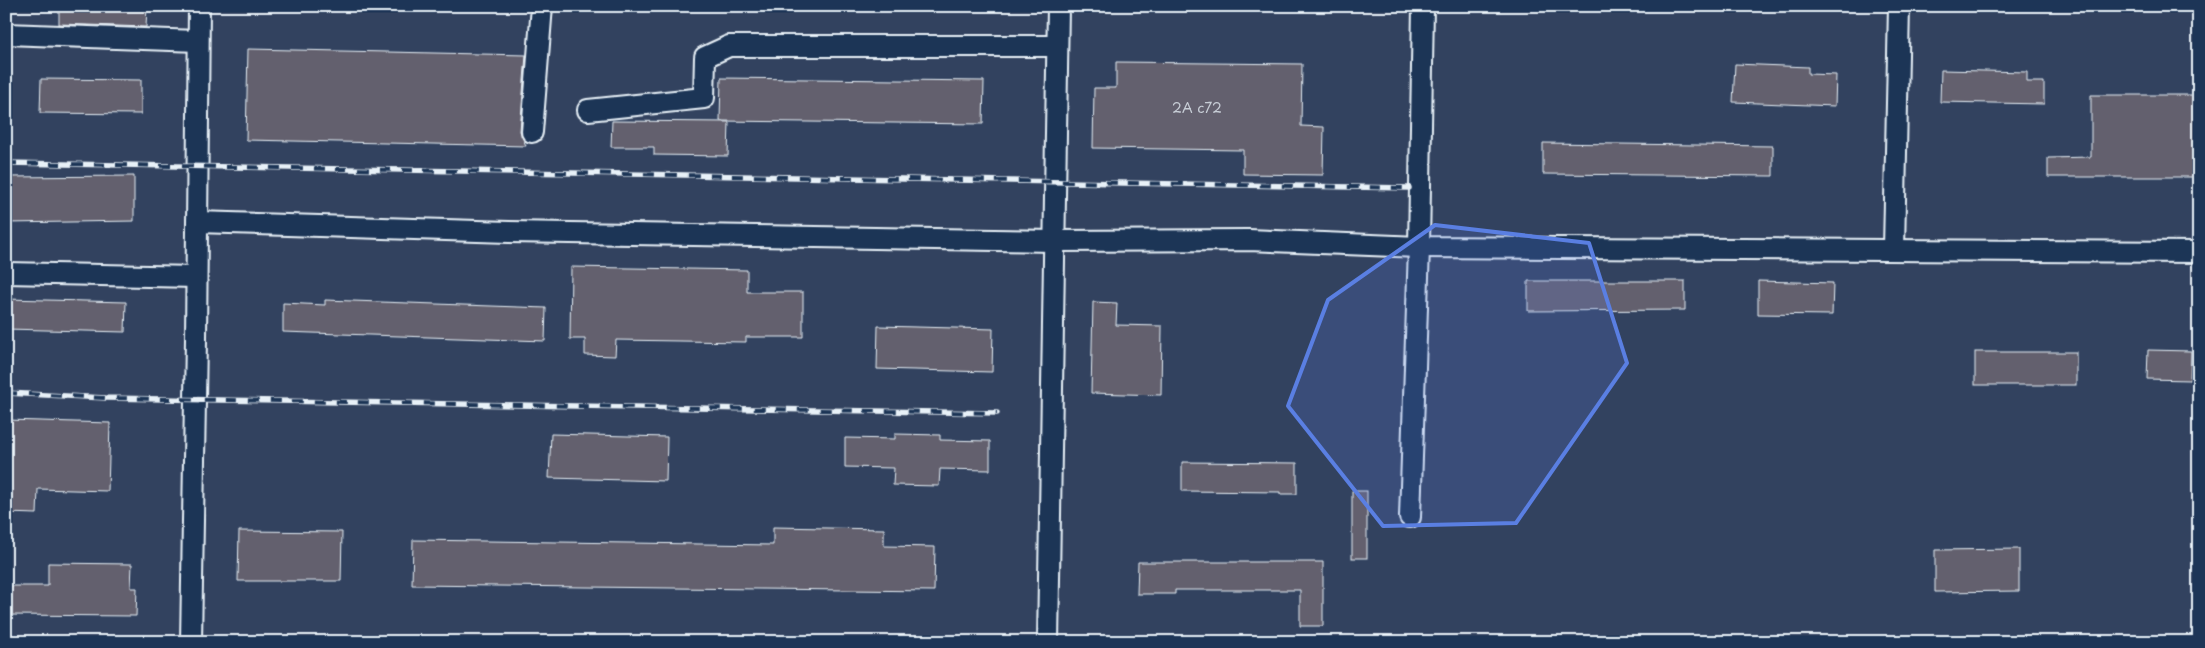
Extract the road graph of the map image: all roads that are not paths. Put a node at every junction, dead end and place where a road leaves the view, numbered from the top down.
1 (199, 6) edge
2 (542, 6) edge
3 (1058, 6) edge
4 (1423, 6) edge
5 (1899, 6) edge
6 (6, 34) edge
7 (198, 41) junction
8 (1058, 46) junction
9 (588, 110) dead end
10 (532, 132) dead end
11 (197, 222) junction
12 (1054, 242) junction
13 (1419, 247) junction
14 (1894, 249) junction
15 (2199, 252) edge
16 (6, 273) edge
17 (196, 277) junction
18 (1410, 517) dead end
19 (190, 642) edge
20 (1048, 642) edge

1 - 7 lane
2 - 10 lane
3 - 8 lane
4 - 13 lane
5 - 14 lane
6 - 7 lane
7 - 11 lane
8 - 9 lane
8 - 12 lane
11 - 12 lane
11 - 17 lane
12 - 13 lane
12 - 20 lane
13 - 14 lane
13 - 18 lane
14 - 15 lane
16 - 17 lane
17 - 19 lane

